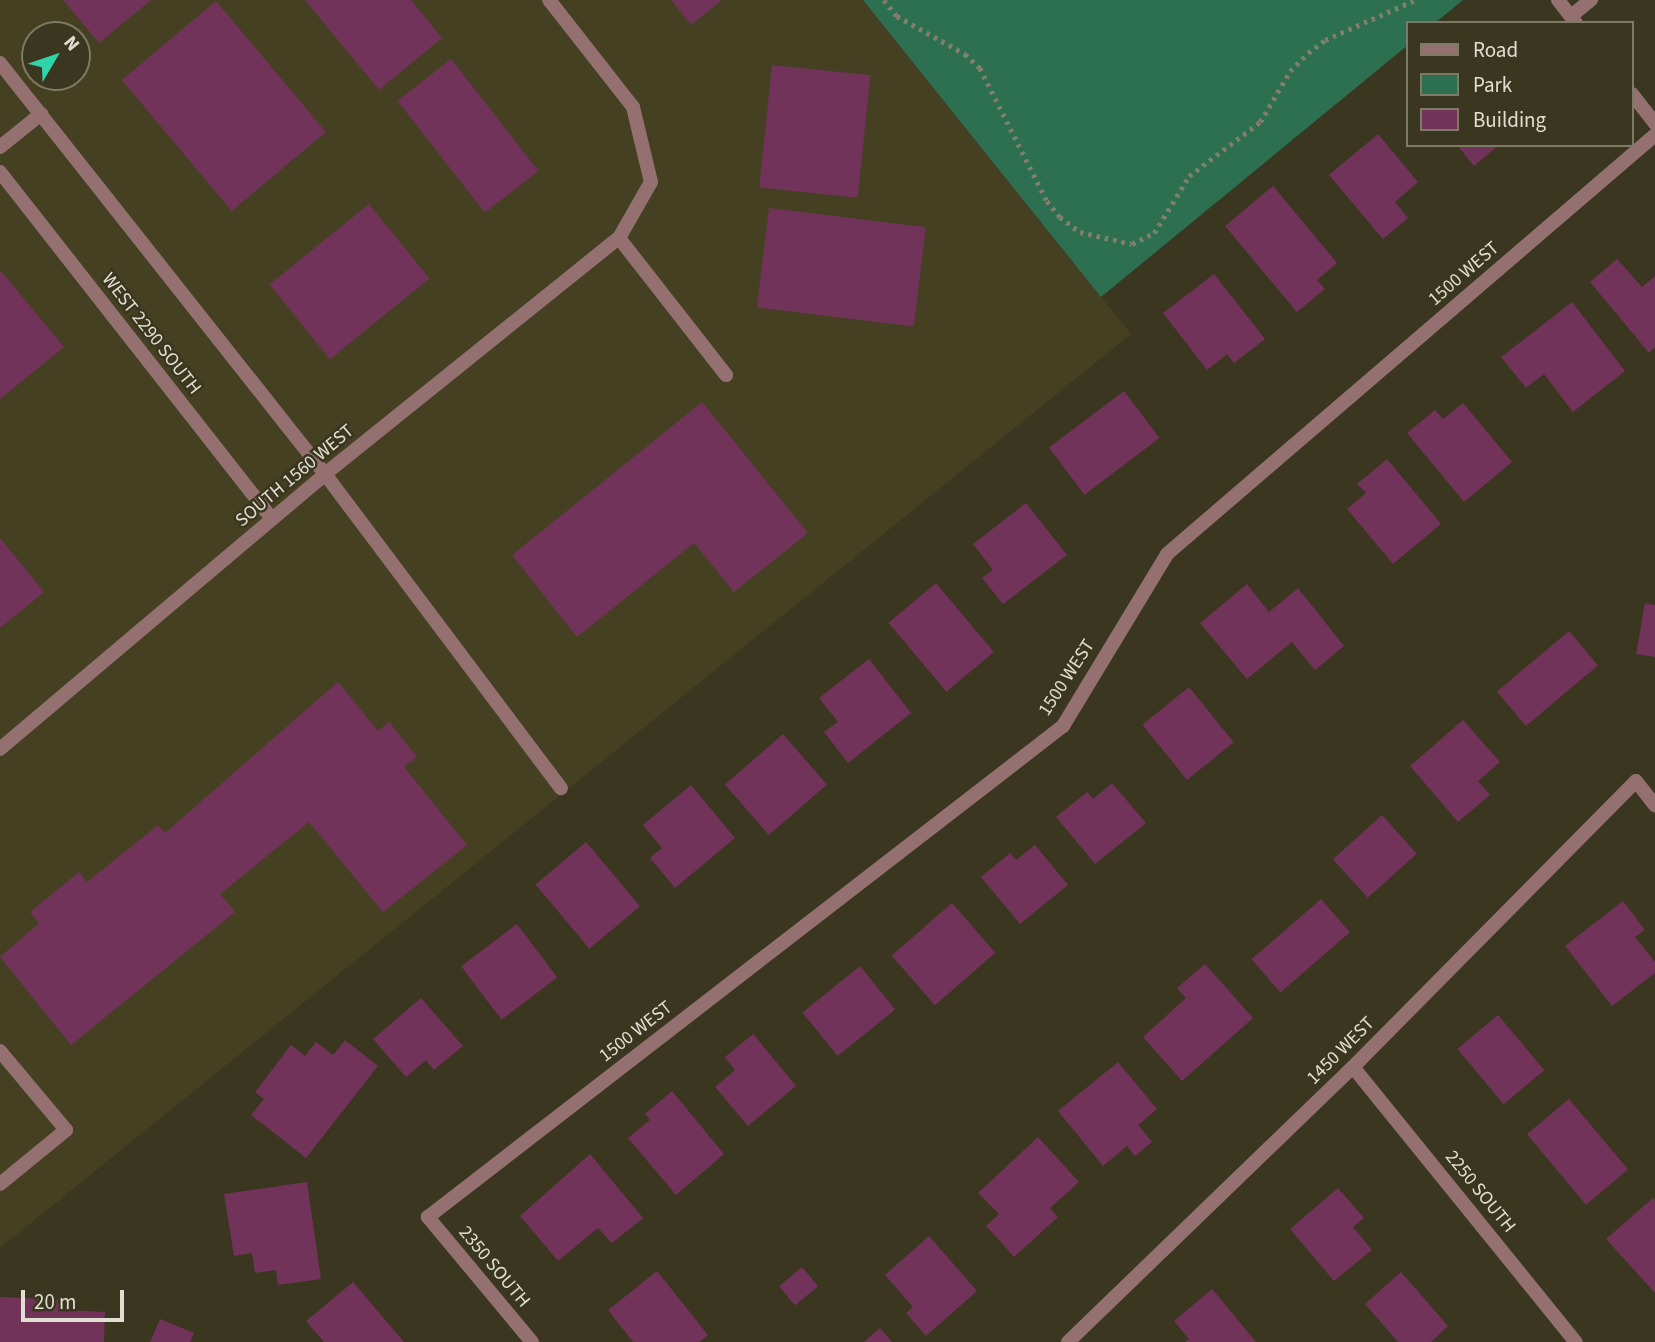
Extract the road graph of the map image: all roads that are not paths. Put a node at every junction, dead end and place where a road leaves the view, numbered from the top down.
1 (549, 0) edge
2 (1558, 0) edge
3 (1591, 0) edge
4 (1574, 20) edge
5 (0, 62) edge
6 (1634, 97) edge
7 (41, 114) junction
8 (1655, 123) edge
9 (1655, 135) edge
10 (0, 147) edge
11 (0, 172) edge
12 (619, 238) junction
13 (726, 375) dead end
14 (325, 474) junction
15 (272, 519) junction
16 (0, 749) edge
17 (561, 788) dead end
18 (1655, 804) edge
19 (0, 1051) edge
20 (1353, 1067) junction
21 (0, 1184) edge
22 (428, 1217) joint
23 (531, 1342) edge
24 (1068, 1342) edge
25 (1576, 1342) edge

1 - 12 street
2 - 4 street
3 - 4 street
5 - 7 street
6 - 8 street
7 - 10 street
7 - 14 street
9 - 22 street, 1500 WEST
11 - 15 street, WEST 2290 SOUTH
12 - 13 street
12 - 14 street, SOUTH 1560 WEST
14 - 15 street, SOUTH 1560 WEST
14 - 17 street
15 - 16 street, SOUTH 1560 WEST
18 - 20 street, 1450 WEST
19 - 21 street
20 - 24 street, 1450 WEST
20 - 25 street, 2250 SOUTH
22 - 23 street, 2350 SOUTH

